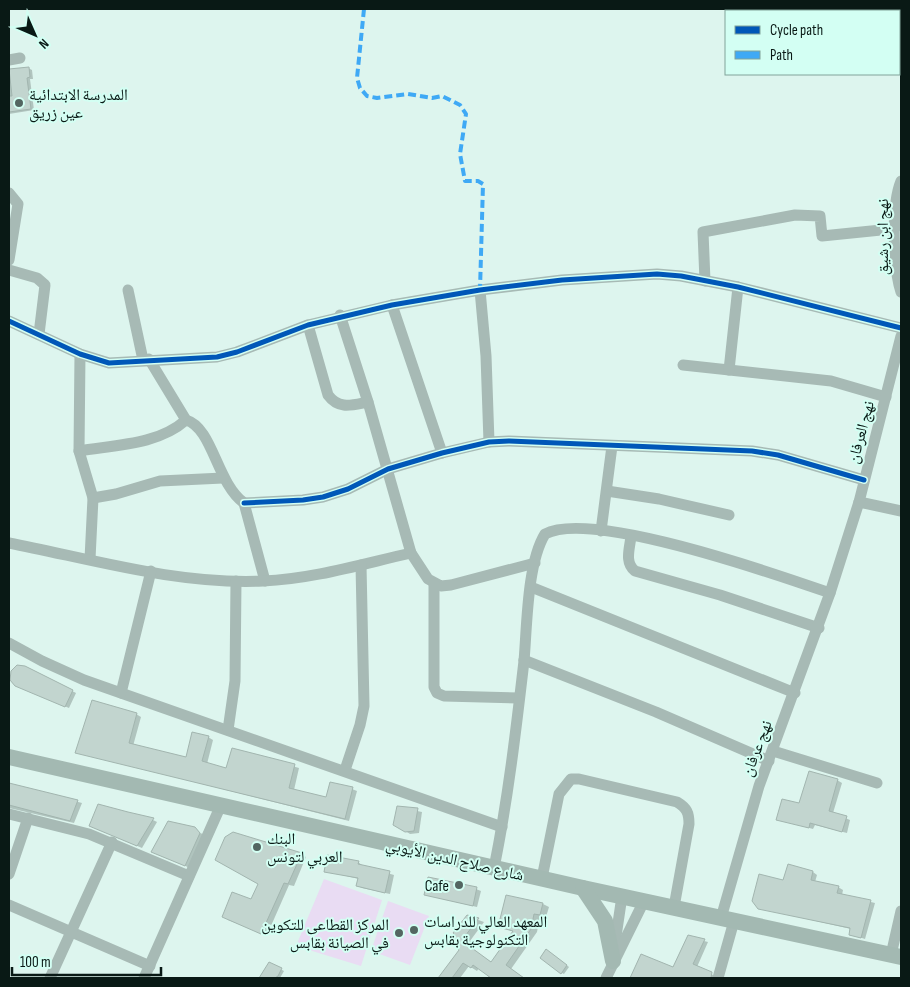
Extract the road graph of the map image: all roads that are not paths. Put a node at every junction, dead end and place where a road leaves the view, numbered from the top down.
1 (901, 181) edge
2 (9, 194) edge
3 (898, 225) edge
4 (9, 260) edge
5 (9, 270) edge
6 (705, 281) junction
7 (738, 287) junction
8 (128, 290) dead end
9 (480, 290) junction
10 (901, 292) edge
11 (392, 305) junction
12 (340, 316) junction
13 (9, 321) edge
14 (308, 325) junction
15 (901, 328) edge
16 (39, 334) junction
17 (901, 336) edge
18 (80, 354) junction
19 (146, 360) junction
20 (683, 365) dead end
21 (729, 370) junction
22 (886, 397) junction
23 (368, 402) junction
24 (186, 420) junction
25 (489, 442) junction
26 (612, 446) junction
27 (79, 451) junction
28 (442, 453) junction
29 (388, 469) junction
30 (223, 478) junction
31 (864, 480) junction
32 (607, 491) junction
33 (93, 498) junction
34 (859, 502) junction
35 (244, 503) junction
36 (901, 511) edge
37 (729, 515) dead end
38 (601, 531) junction
39 (631, 536) junction
40 (9, 543) edge
41 (412, 554) junction
42 (90, 559) junction
43 (535, 563) junction
44 (361, 565) junction
45 (151, 571) junction
46 (236, 581) junction
47 (264, 581) junction
48 (434, 584) junction
49 (531, 587) junction
50 (830, 593) junction
51 (819, 628) junction
52 (9, 643) edge
53 (524, 660) junction
54 (121, 692) junction
55 (795, 693) junction
56 (520, 698) junction
57 (228, 730) junction
58 (771, 756) junction
59 (9, 757) edge
60 (345, 770) junction
61 (877, 783) dead end
62 (221, 805) junction
63 (9, 814) edge
64 (28, 818) junction
65 (502, 827) junction
66 (112, 842) junction
67 (494, 868) junction
68 (9, 874) edge
69 (189, 876) junction
70 (542, 878) junction
71 (583, 888) junction
72 (622, 896) junction
73 (644, 900) junction
74 (9, 904) edge
75 (674, 907) junction
76 (901, 911) edge
77 (728, 920) junction
78 (72, 930) junction
79 (896, 956) edge
80 (613, 962) junction
81 (150, 966) junction
82 (50, 978) edge
83 (144, 978) edge
84 (606, 978) edge
85 (718, 978) edge

1 - 3 street, نهج ابن رشيق
2 - 4 street
3 - 6 street
3 - 10 street, نهج ابن رشيق
5 - 16 street
6 - 7 street
6 - 9 street
7 - 15 street
7 - 21 street
8 - 19 street
9 - 11 street
9 - 25 street
11 - 12 street
11 - 28 street
12 - 14 street
12 - 23 street
13 - 16 street
14 - 19 street
14 - 23 street
16 - 18 street
17 - 22 street, نهج العرفان
18 - 19 street
18 - 27 street
19 - 24 street
20 - 21 street
21 - 22 street
22 - 31 street, نهج العرفان
23 - 29 street
24 - 27 street
24 - 30 street
25 - 26 street
25 - 28 street
26 - 31 street
26 - 32 street
27 - 33 street
28 - 29 street
29 - 35 street
29 - 41 street
30 - 33 street
30 - 35 street
31 - 34 street, نهج العرفان
32 - 37 street
32 - 38 street
33 - 42 street
34 - 36 street
34 - 50 street, نهج العرفان
35 - 47 street
38 - 39 street
38 - 43 street
39 - 50 street
39 - 51 street
40 - 42 street
41 - 44 street
41 - 48 street
42 - 45 street
43 - 48 street
43 - 49 street
44 - 47 street
44 - 60 street
45 - 46 street
45 - 54 street
46 - 47 street
46 - 57 street
48 - 56 street
49 - 53 street
49 - 55 street
50 - 51 street, نهج عرفان
51 - 55 street, نهج عرفان
52 - 54 street
53 - 56 street
53 - 58 street
54 - 57 street
55 - 58 street, نهج عرفان
56 - 65 street
57 - 60 street
58 - 61 street
58 - 77 street, نهج عرفان
59 - 62 main road, شارع صلاح الدين الأيوبي
60 - 65 street
62 - 67 main road, شارع صلاح الدين الأيوبي
62 - 69 street
63 - 64 street
64 - 66 street
64 - 68 street
65 - 67 street
66 - 69 street
66 - 78 street
67 - 70 main road, شارع صلاح الدين الأيوبي
69 - 81 street
70 - 71 main road, شارع صلاح الدين الأيوبي
70 - 75 street
71 - 72 main road, شارع صلاح الدين الأيوبي
71 - 80 main road
72 - 73 main road, شارع صلاح الدين الأيوبي
72 - 80 street
73 - 75 main road, شارع صلاح الدين الأيوبي
73 - 80 street
74 - 78 street
75 - 77 main road, شارع صلاح الدين الأيوبي
76 - 79 street
77 - 79 main road, شارع صلاح الدين الأيوبي
77 - 85 street, نهج عرفان
78 - 81 street
78 - 82 street
80 - 84 street
81 - 83 street

